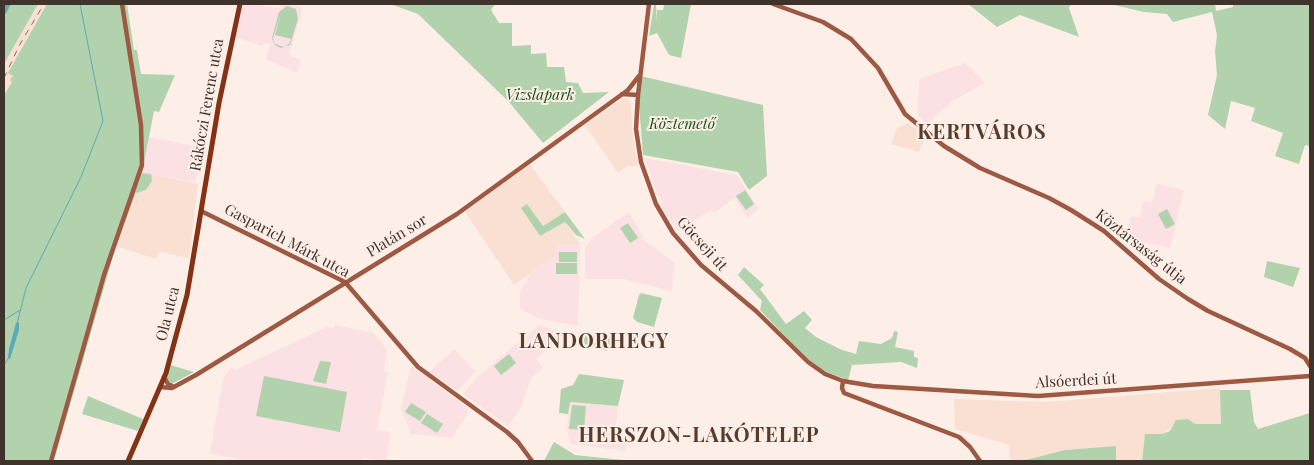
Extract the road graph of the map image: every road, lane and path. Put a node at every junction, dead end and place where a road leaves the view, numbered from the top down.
1 (122, 4) edge
2 (240, 4) edge
3 (649, 4) edge
4 (773, 4) edge
5 (640, 75) junction
6 (621, 94) junction
7 (638, 95) junction
8 (201, 211) junction
9 (345, 282) junction
10 (1310, 366) edge
11 (1310, 376) edge
12 (164, 377) junction
13 (843, 381) junction
14 (160, 387) junction
15 (174, 387) junction
16 (51, 461) edge
17 (128, 461) edge
18 (532, 461) edge
19 (980, 461) edge

1 - 16 street
2 - 8 main road, Rákóczi Ferenc utca
3 - 5 street, Göcseji út
4 - 10 street, Köztársaság útja
5 - 6 street, Platán sor
5 - 7 street, Göcseji út
6 - 7 street
6 - 9 street, Platán sor
7 - 13 street, Göcseji út
8 - 9 street, Gasparich Márk utca
8 - 12 main road, Ola utca
9 - 15 street, Platán sor
9 - 18 street, Gasparich Márk utca
11 - 13 street, Alsóerdei út
12 - 14 main road, Ola utca
12 - 15 street
13 - 19 street, Göcseji út
14 - 15 street
14 - 17 main road, Ola utca

